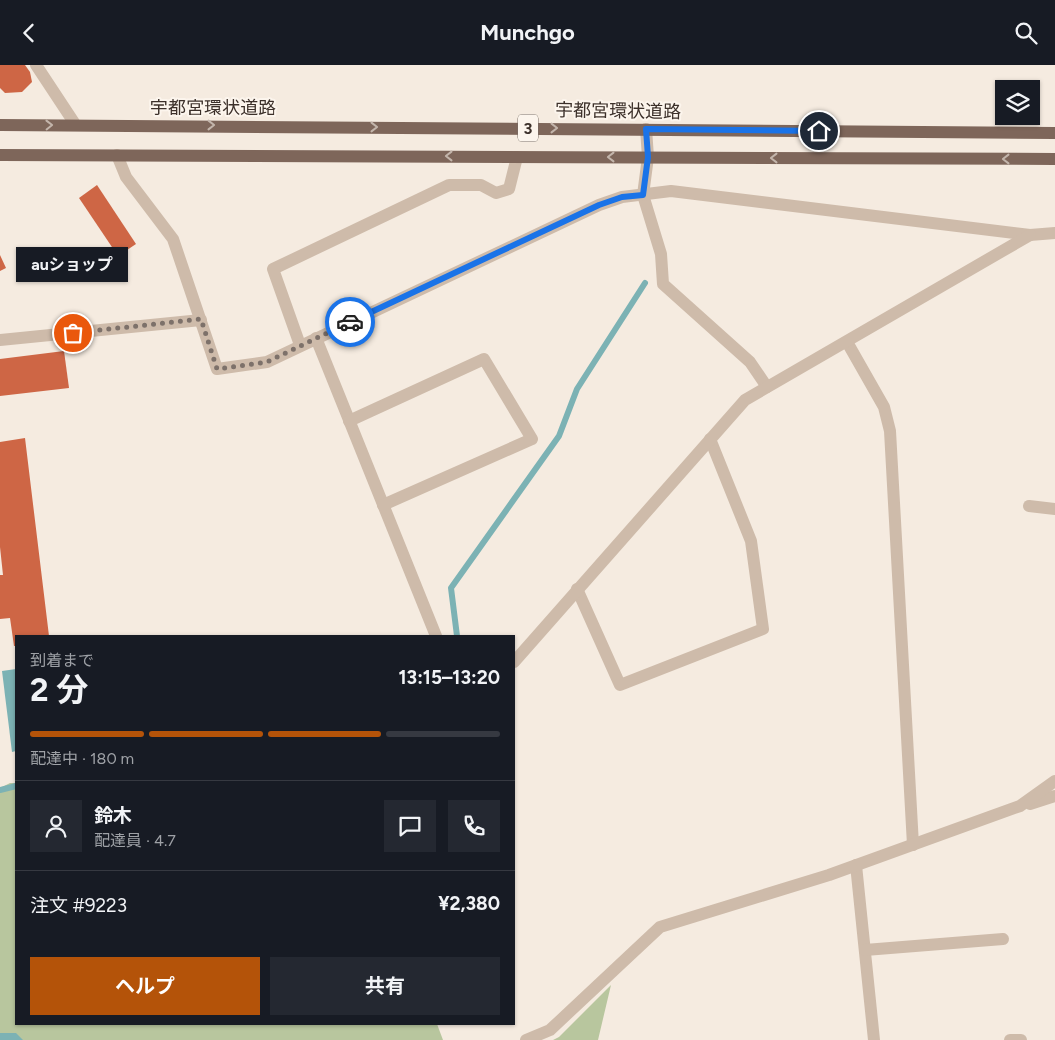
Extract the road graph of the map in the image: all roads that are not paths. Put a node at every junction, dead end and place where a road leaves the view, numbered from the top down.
1 (40, 66) edge
2 (75, 124) junction
3 (0, 125) edge
4 (1055, 128) edge
5 (646, 129) junction
6 (1031, 133) junction
7 (1055, 133) edge
8 (0, 155) edge
9 (117, 155) junction
10 (517, 157) junction
11 (648, 157) junction
12 (1033, 159) junction
13 (1055, 159) edge
14 (1055, 165) edge
15 (643, 195) junction
16 (1055, 233) edge
17 (1030, 235) junction
18 (201, 319) junction
19 (316, 338) junction
20 (0, 340) edge
21 (847, 342) junction
22 (300, 345) junction
23 (767, 387) junction
24 (349, 421) junction
25 (710, 439) junction
26 (383, 505) junction
27 (1029, 506) dead end
28 (1055, 509) edge
29 (578, 589) junction
30 (436, 635) edge
31 (515, 661) edge
32 (1055, 781) edge
33 (1055, 796) edge
34 (1020, 806) junction
35 (913, 845) junction
36 (856, 865) junction
37 (1003, 939) dead end
38 (865, 950) junction
39 (526, 1040) edge
40 (874, 1040) edge
41 (1010, 1040) edge
42 (1021, 1040) edge

1 - 2 street
3 -> 2 main road, 宇都宮環状道路 / 3
2 -> 5 main road, 宇都宮環状道路 / 3
4 - 6 main road, 3
5 - 6 main road, 宇都宮環状道路 / 3
5 - 11 street
6 - 7 main road, 宇都宮環状道路 / 3
8 - 9 main road, 3
10 -> 9 main road, 3
9 - 18 street
11 -> 10 main road, 3
10 - 22 street
12 -> 11 main road, 3
11 - 15 street
12 - 13 main road, 3
12 - 14 main road, 3
15 - 17 street
15 - 19 street
15 - 23 street
16 - 17 street
17 - 21 street
18 - 20 street
18 - 22 street
19 - 22 street
19 - 24 street
21 - 23 street
21 - 35 street
23 - 25 street
24 - 26 street
24 - 26 street
25 - 29 street
25 - 29 street
26 - 30 street
27 - 28 street
29 - 31 street
32 - 34 street
33 - 34 street
34 - 35 street
35 - 36 street
36 - 38 street
36 - 39 street
37 - 38 street
38 - 40 street
41 - 42 street

